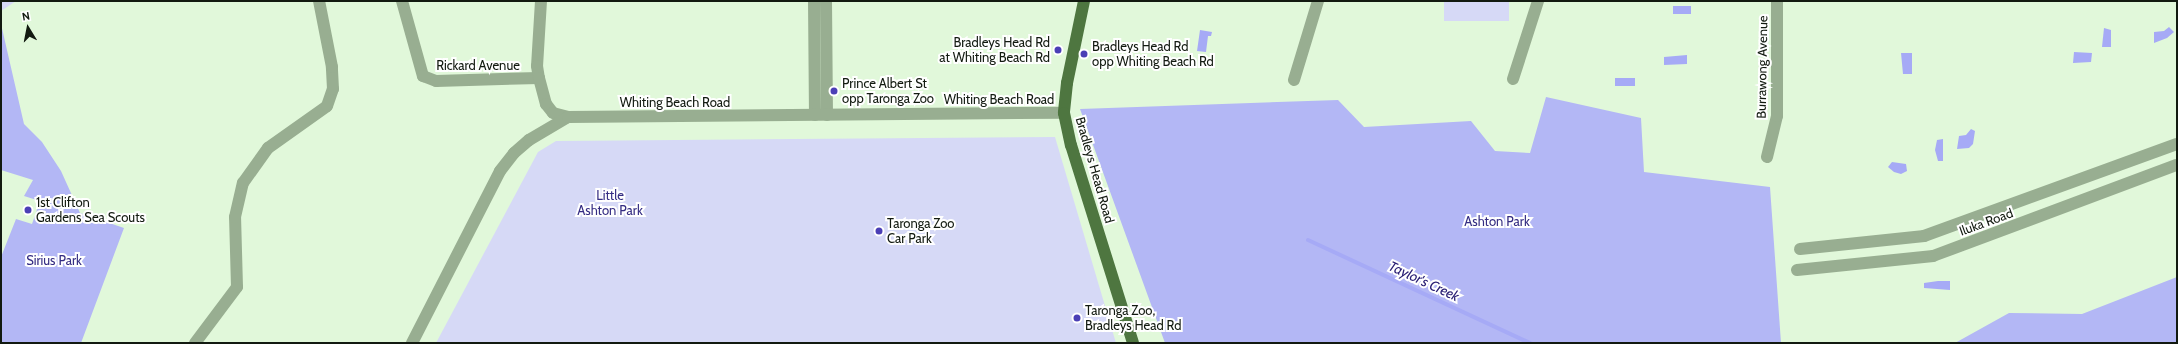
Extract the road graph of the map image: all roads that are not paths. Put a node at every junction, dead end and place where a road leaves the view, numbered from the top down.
1 (319, 1) edge
2 (402, 1) edge
3 (541, 1) edge
4 (814, 1) edge
5 (826, 1) edge
6 (1084, 1) edge
7 (1318, 1) edge
8 (1538, 1) edge
9 (1777, 1) edge
10 (539, 78) junction
11 (1514, 79) dead end
12 (1294, 80) dead end
13 (1064, 112) junction
14 (821, 115) junction
15 (568, 117) junction
16 (2177, 144) edge
17 (1767, 157) dead end
18 (2177, 165) edge
19 (1800, 249) dead end
20 (1797, 270) dead end
21 (195, 343) edge
22 (412, 343) edge
23 (1133, 343) edge

1 - 21 street
2 - 10 street, Rickard Avenue
3 - 10 street
4 - 14 street
5 - 14 street
6 - 13 main road, Bradleys Head Road
7 - 12 street
8 - 11 street
9 - 17 street, Burrawong Avenue
10 - 15 street
13 - 14 street, Whiting Beach Road
13 - 23 main road, Bradleys Head Road
14 - 15 street, Whiting Beach Road
15 - 22 street
16 - 19 street, Iluka Road
18 - 20 street, Iluka Road

